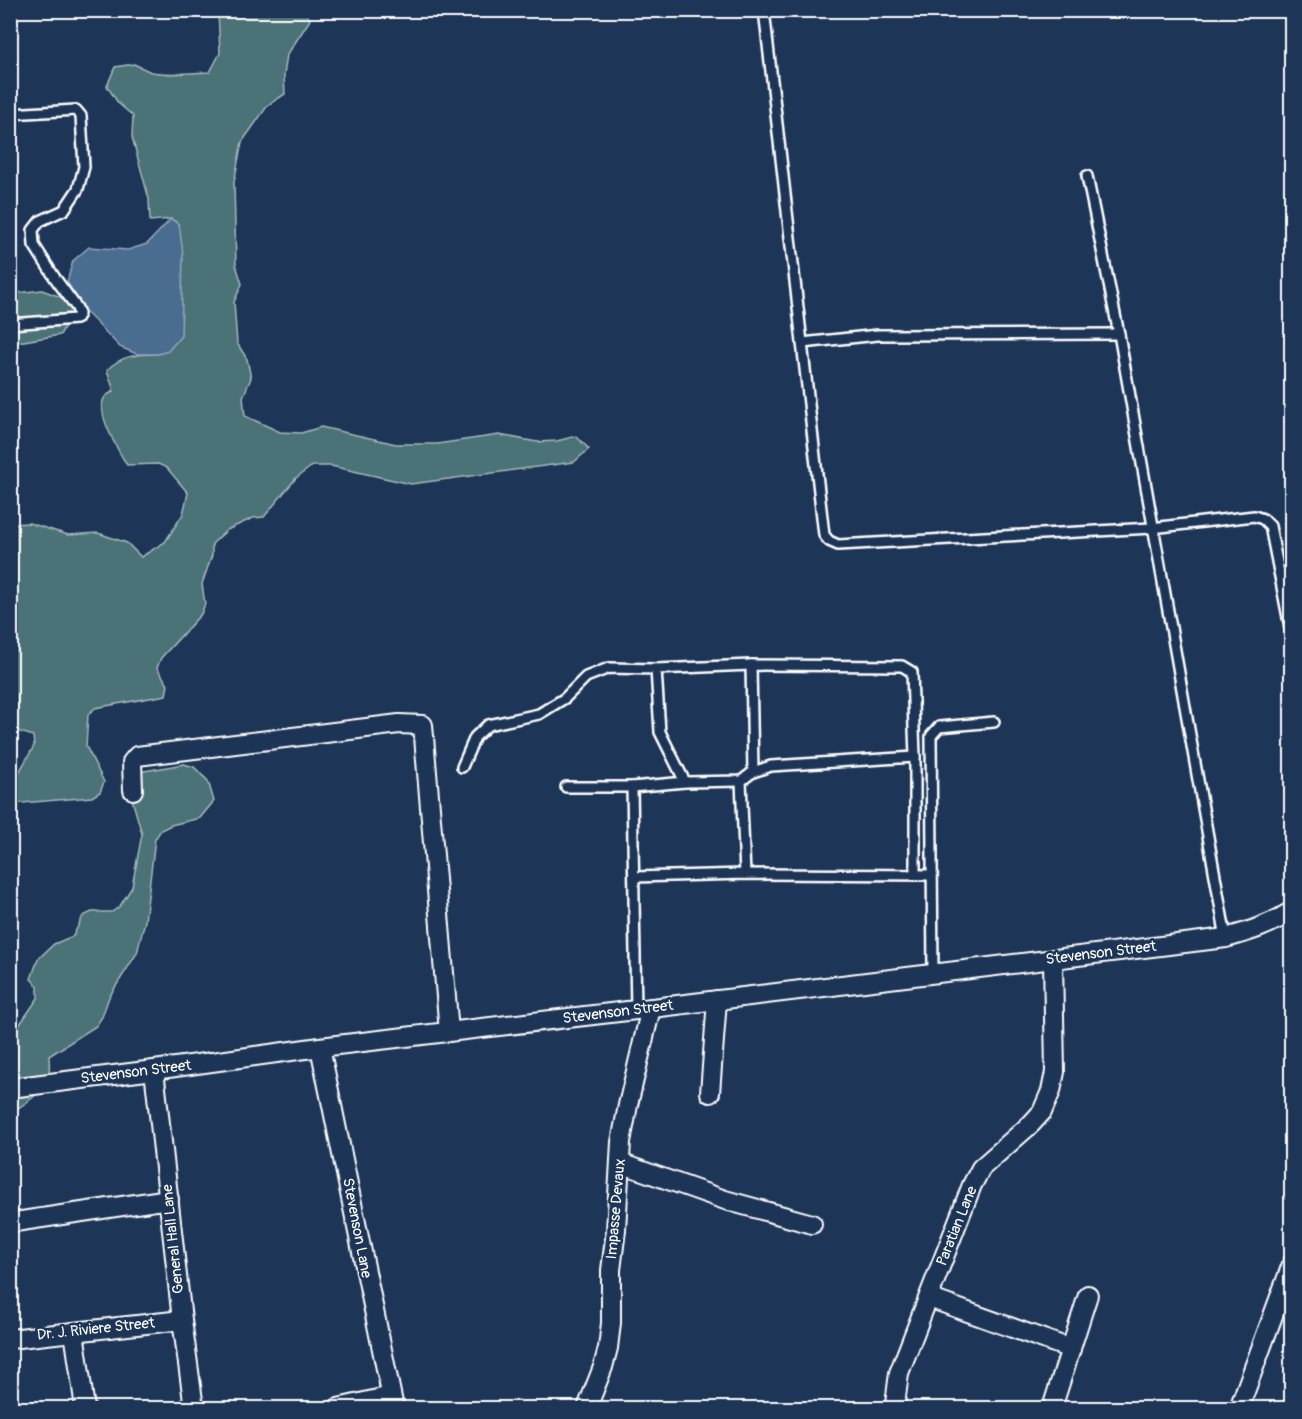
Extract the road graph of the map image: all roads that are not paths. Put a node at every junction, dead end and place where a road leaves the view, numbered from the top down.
1 (764, 10) edge
2 (10, 114) edge
3 (1087, 176) dead end
4 (10, 324) edge
5 (1119, 334) junction
6 (802, 343) junction
7 (1152, 528) junction
8 (1292, 638) edge
9 (751, 665) junction
10 (656, 669) junction
11 (994, 722) dead end
12 (915, 757) junction
13 (462, 767) dead end
14 (753, 772) junction
15 (741, 781) junction
16 (685, 782) junction
17 (632, 787) junction
18 (566, 788) dead end
19 (133, 790) dead end
20 (745, 874) junction
21 (932, 875) junction
22 (915, 876) junction
23 (634, 877) junction
24 (1292, 911) edge
25 (1226, 938) junction
26 (1053, 959) junction
27 (933, 973) junction
28 (717, 1000) junction
29 (643, 1009) junction
30 (449, 1032) junction
31 (320, 1047) junction
32 (154, 1070) junction
33 (10, 1088) edge
34 (710, 1093) dead end
35 (620, 1163) junction
36 (169, 1199) junction
37 (15, 1222) dead end
38 (812, 1224) dead end
39 (1292, 1264) edge
40 (1088, 1294) dead end
41 (928, 1298) junction
42 (182, 1320) junction
43 (74, 1332) junction
44 (10, 1339) edge
45 (1071, 1349) junction
46 (393, 1402) edge
47 (85, 1408) edge
48 (194, 1408) edge
49 (338, 1408) edge
50 (587, 1408) edge
51 (896, 1408) edge
52 (1052, 1408) edge
53 (1239, 1408) edge

1 - 6 lane
2 - 4 lane
3 - 5 lane
5 - 6 lane
5 - 7 lane
6 - 7 lane
7 - 8 lane
7 - 25 lane
9 - 10 lane
9 - 12 lane
9 - 14 lane
10 - 13 lane
10 - 16 lane
11 - 21 lane
12 - 14 lane
12 - 22 lane
14 - 15 lane
15 - 16 lane
15 - 20 lane
16 - 17 lane
17 - 18 lane
17 - 23 lane
19 - 30 street
20 - 22 lane
20 - 23 lane
21 - 22 lane
21 - 27 lane
23 - 29 lane
24 - 25 street, Stevenson Street
25 - 26 street, Stevenson Street
26 - 27 street, Stevenson Street
26 - 41 street, Paratian Lane
27 - 28 street, Stevenson Street
28 - 29 street, Stevenson Street
28 - 34 street
29 - 30 street, Stevenson Street
29 - 35 street, Impasse Devaux
30 - 31 street, Stevenson Street
31 - 32 street, Stevenson Street
31 - 46 street, Stevenson Lane
32 - 33 street, Stevenson Street
32 - 36 street, General Hall Lane
35 - 38 street
35 - 50 street, Impasse Devaux
36 - 37 street
36 - 42 street, General Hall Lane
39 - 53 street
40 - 45 street
41 - 45 street
41 - 51 street, Paratian Lane
42 - 43 street, Dr. J. Riviere Street
42 - 48 street, General Hall Lane
43 - 44 street, Dr. J. Riviere Street
43 - 47 street
45 - 52 street
46 - 49 street

